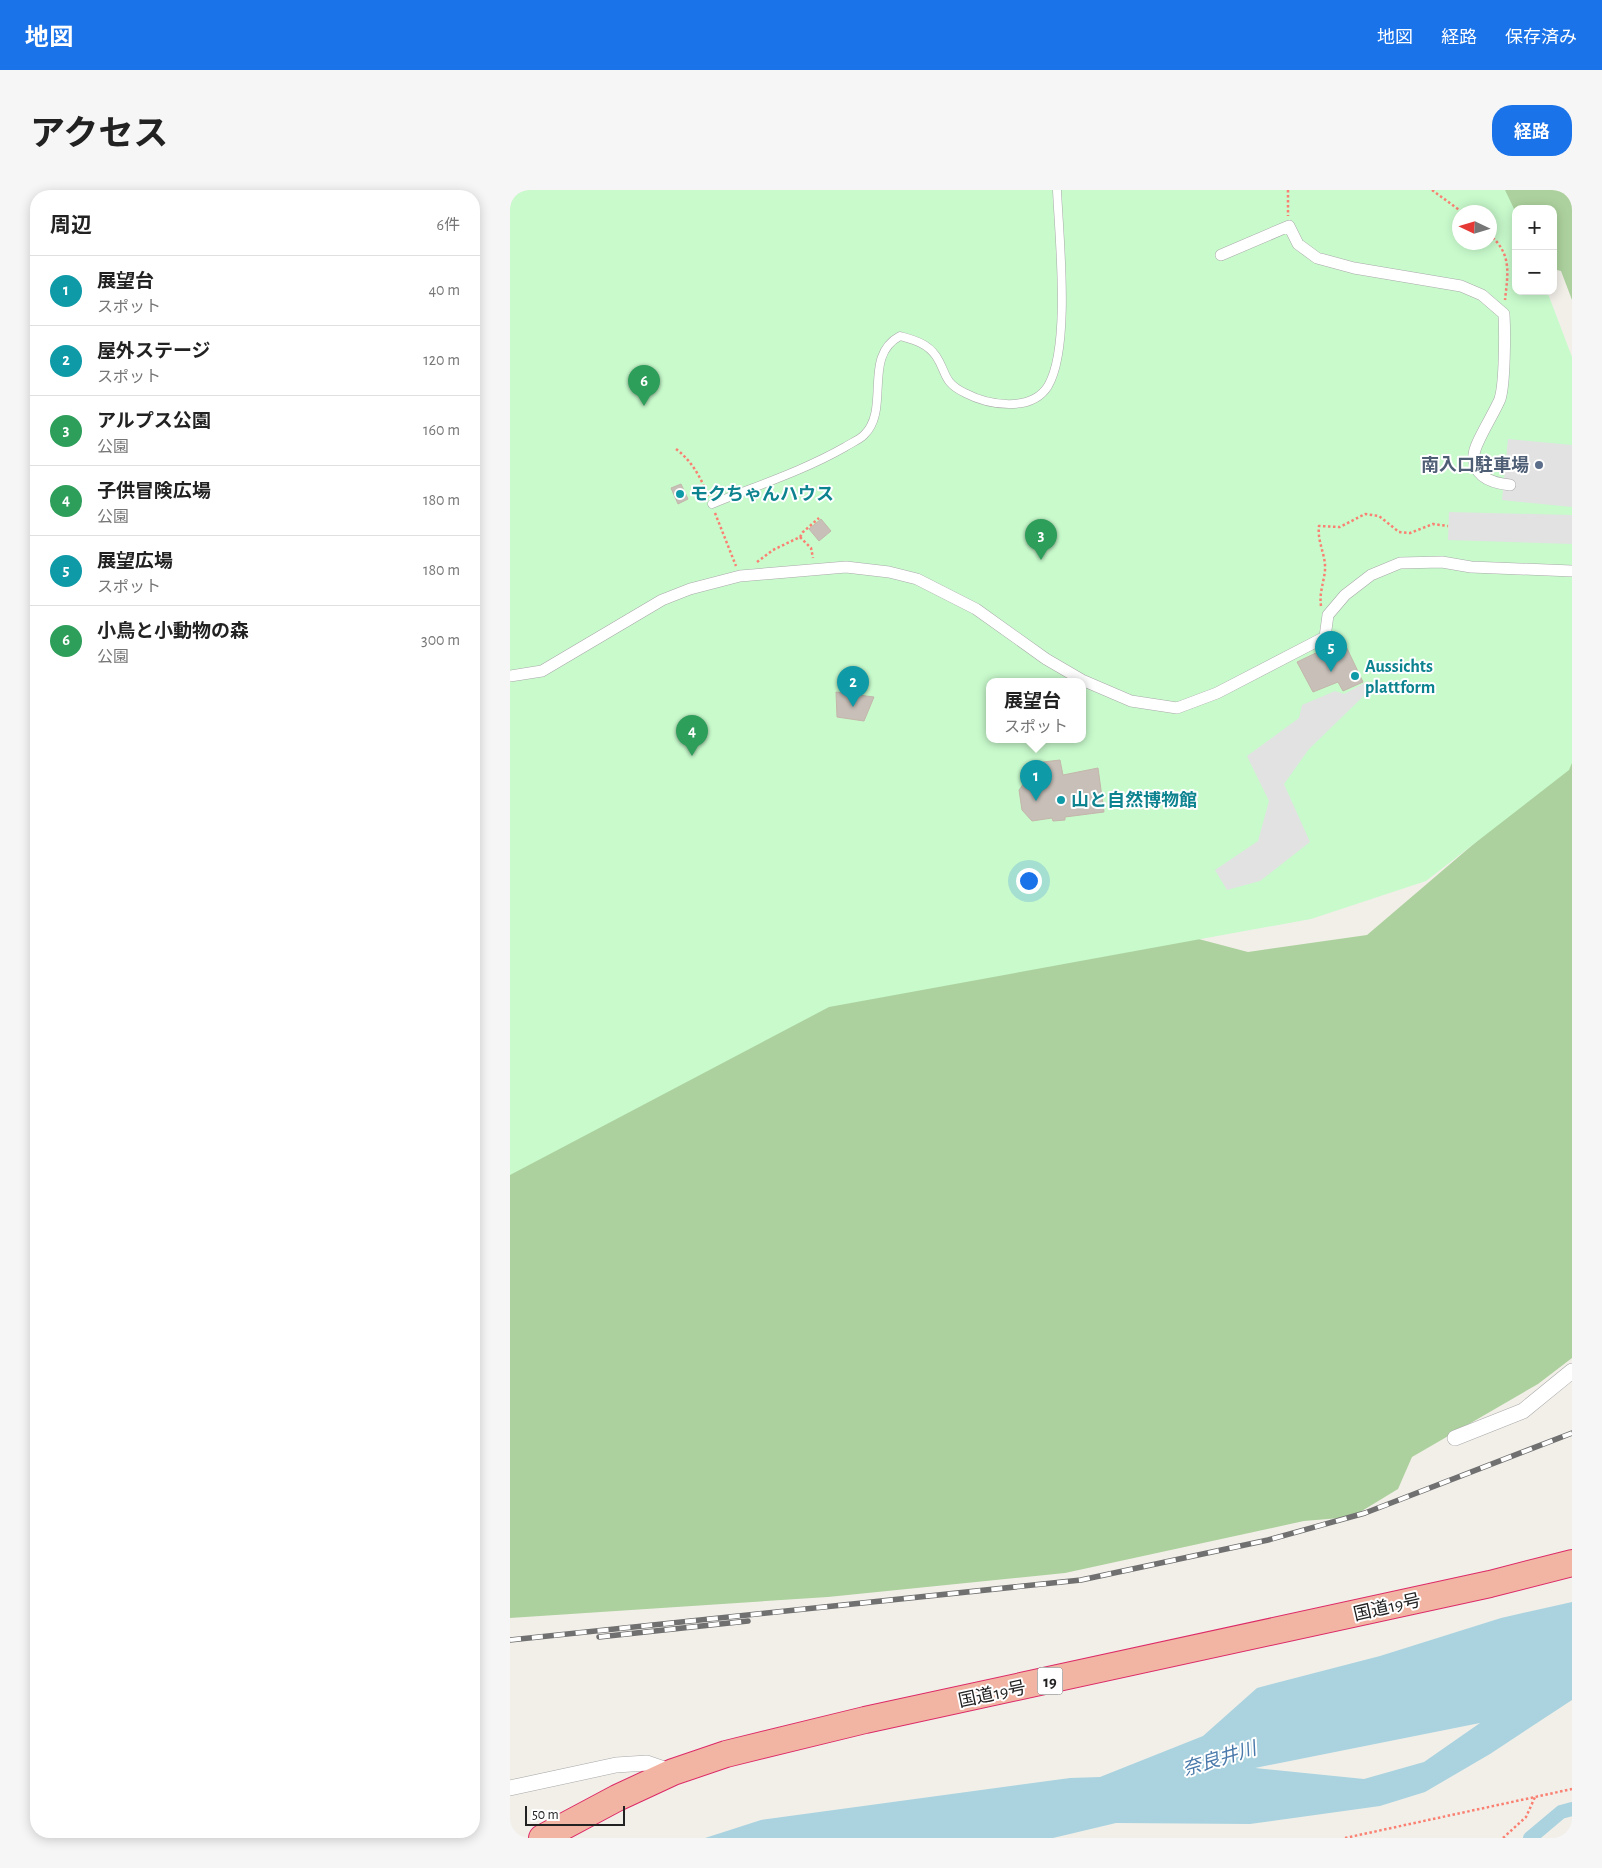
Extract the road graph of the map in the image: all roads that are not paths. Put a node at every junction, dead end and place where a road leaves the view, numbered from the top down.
1 (1057, 190) edge
2 (1221, 255) dead end
3 (1510, 485) dead end
4 (712, 504) dead end
5 (1572, 571) edge
6 (510, 676) edge
7 (1079, 678) edge
8 (1086, 682) edge
9 (1572, 1371) edge
10 (1455, 1438) dead end
11 (1572, 1563) edge
12 (673, 1772) junction
13 (510, 1788) edge
14 (542, 1838) edge

1 - 4 lane
2 - 3 street
5 - 8 street
6 - 7 street
9 - 10 street
11 - 12 highway, 国道19号 / 19
12 - 13 street
12 - 14 highway, 国道19号 / 19

